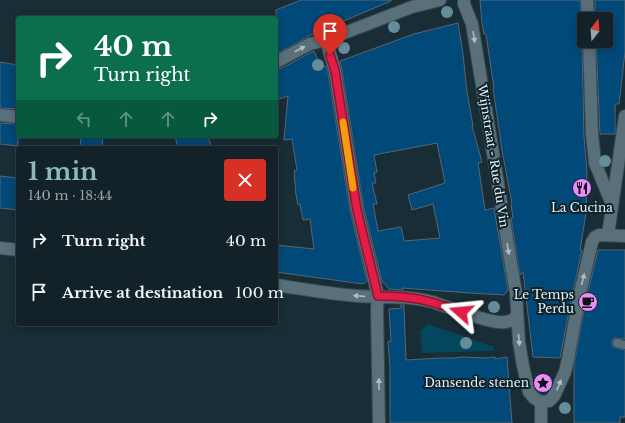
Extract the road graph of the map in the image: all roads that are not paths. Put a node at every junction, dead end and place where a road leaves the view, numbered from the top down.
1 (440, 0) edge
2 (464, 0) edge
3 (587, 0) edge
4 (588, 12) edge
5 (326, 40) junction
6 (588, 48) edge
7 (278, 61) edge
8 (0, 115) edge
9 (625, 116) edge
10 (16, 117) edge
11 (612, 204) junction
12 (608, 235) junction
13 (625, 236) edge
14 (0, 248) edge
15 (16, 250) edge
16 (278, 285) edge
17 (378, 296) junction
18 (517, 314) junction
19 (541, 402) junction
20 (380, 423) edge
21 (541, 423) edge

1 - 5 street
2 -> 18 street, Wijnstraat - Rue du Vin
3 - 4 street
7 -> 5 street
5 - 17 street
6 - 11 street
8 - 10 street
9 - 11 street
11 - 12 street
12 - 13 street
19 -> 12 street
14 - 15 street
17 -> 16 street
17 - 18 street
20 -> 17 street
18 -> 19 street, Wijnstraat - Rue du Vin
19 - 21 street

